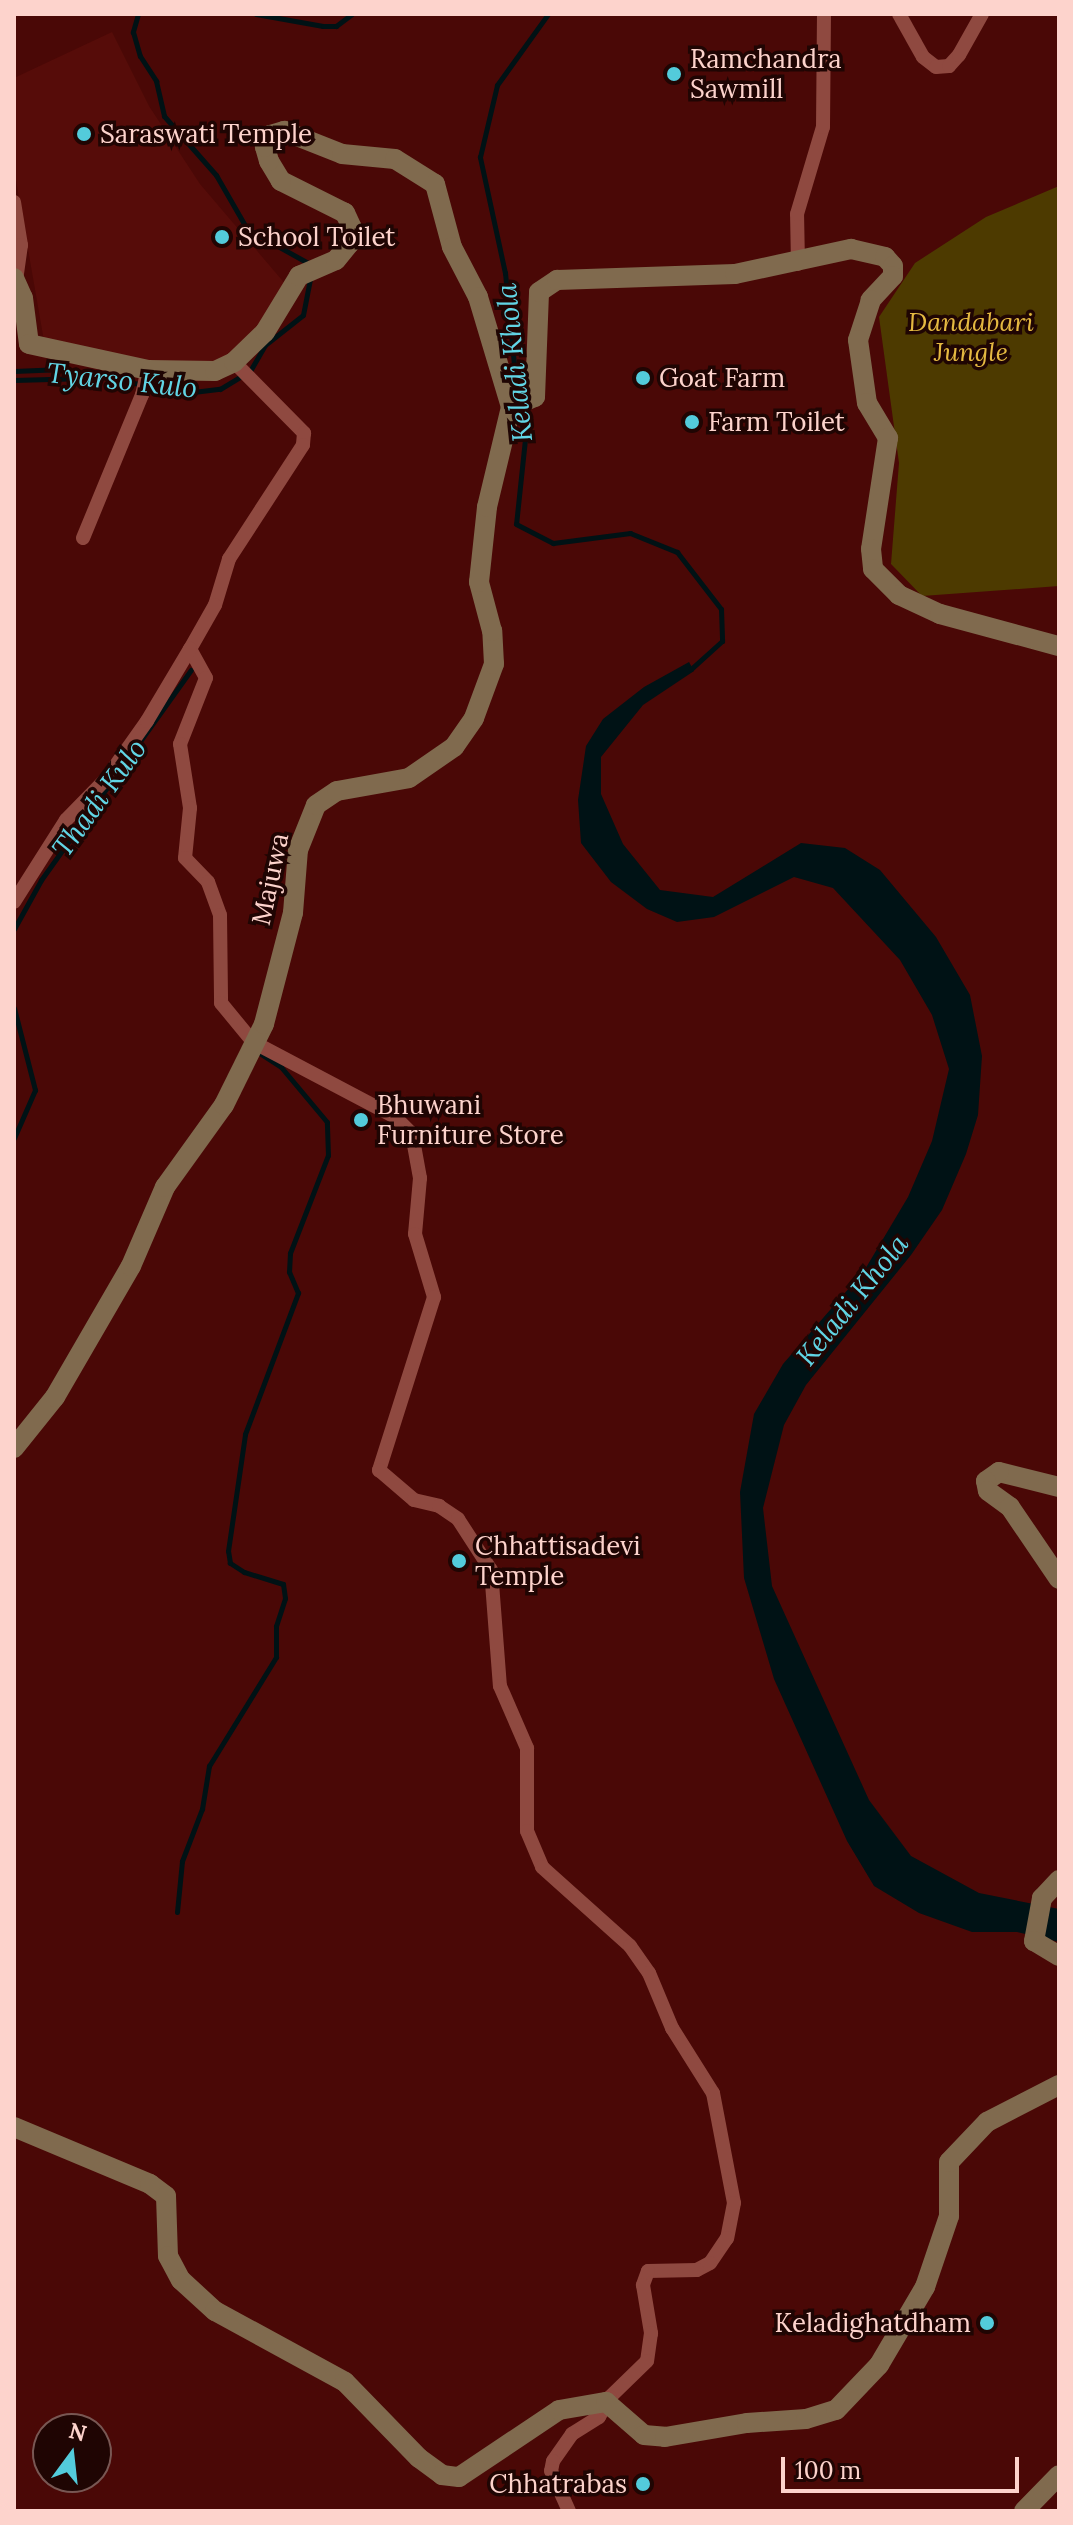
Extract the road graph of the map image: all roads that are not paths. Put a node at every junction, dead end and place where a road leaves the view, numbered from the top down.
1 (824, 14) edge
2 (899, 14) edge
3 (982, 14) edge
4 (14, 202) edge
5 (798, 264) junction
6 (15, 278) edge
7 (236, 366) junction
8 (148, 370) junction
9 (511, 407) junction
10 (83, 538) dead end
11 (1059, 646) edge
12 (192, 652) junction
13 (14, 902) edge
14 (253, 1042) junction
15 (14, 1448) edge
16 (1059, 1487) edge
17 (1059, 1579) edge
18 (1059, 1880) edge
19 (1059, 1956) edge
20 (1059, 2085) edge
21 (14, 2127) edge
22 (606, 2402) junction
23 (1059, 2475) edge
24 (569, 2511) edge
25 (1024, 2511) edge

1 - 5 street
2 - 3 street
4 - 6 street
5 - 9 street
5 - 11 street
6 - 8 street
7 - 8 street
7 - 9 street
7 - 12 street
8 - 10 street
9 - 14 street, Majuwa
12 - 13 street
12 - 14 street
14 - 15 street, Majuwa
14 - 22 street
16 - 17 street
18 - 19 street
20 - 22 street
21 - 22 street
22 - 24 street
23 - 25 street

